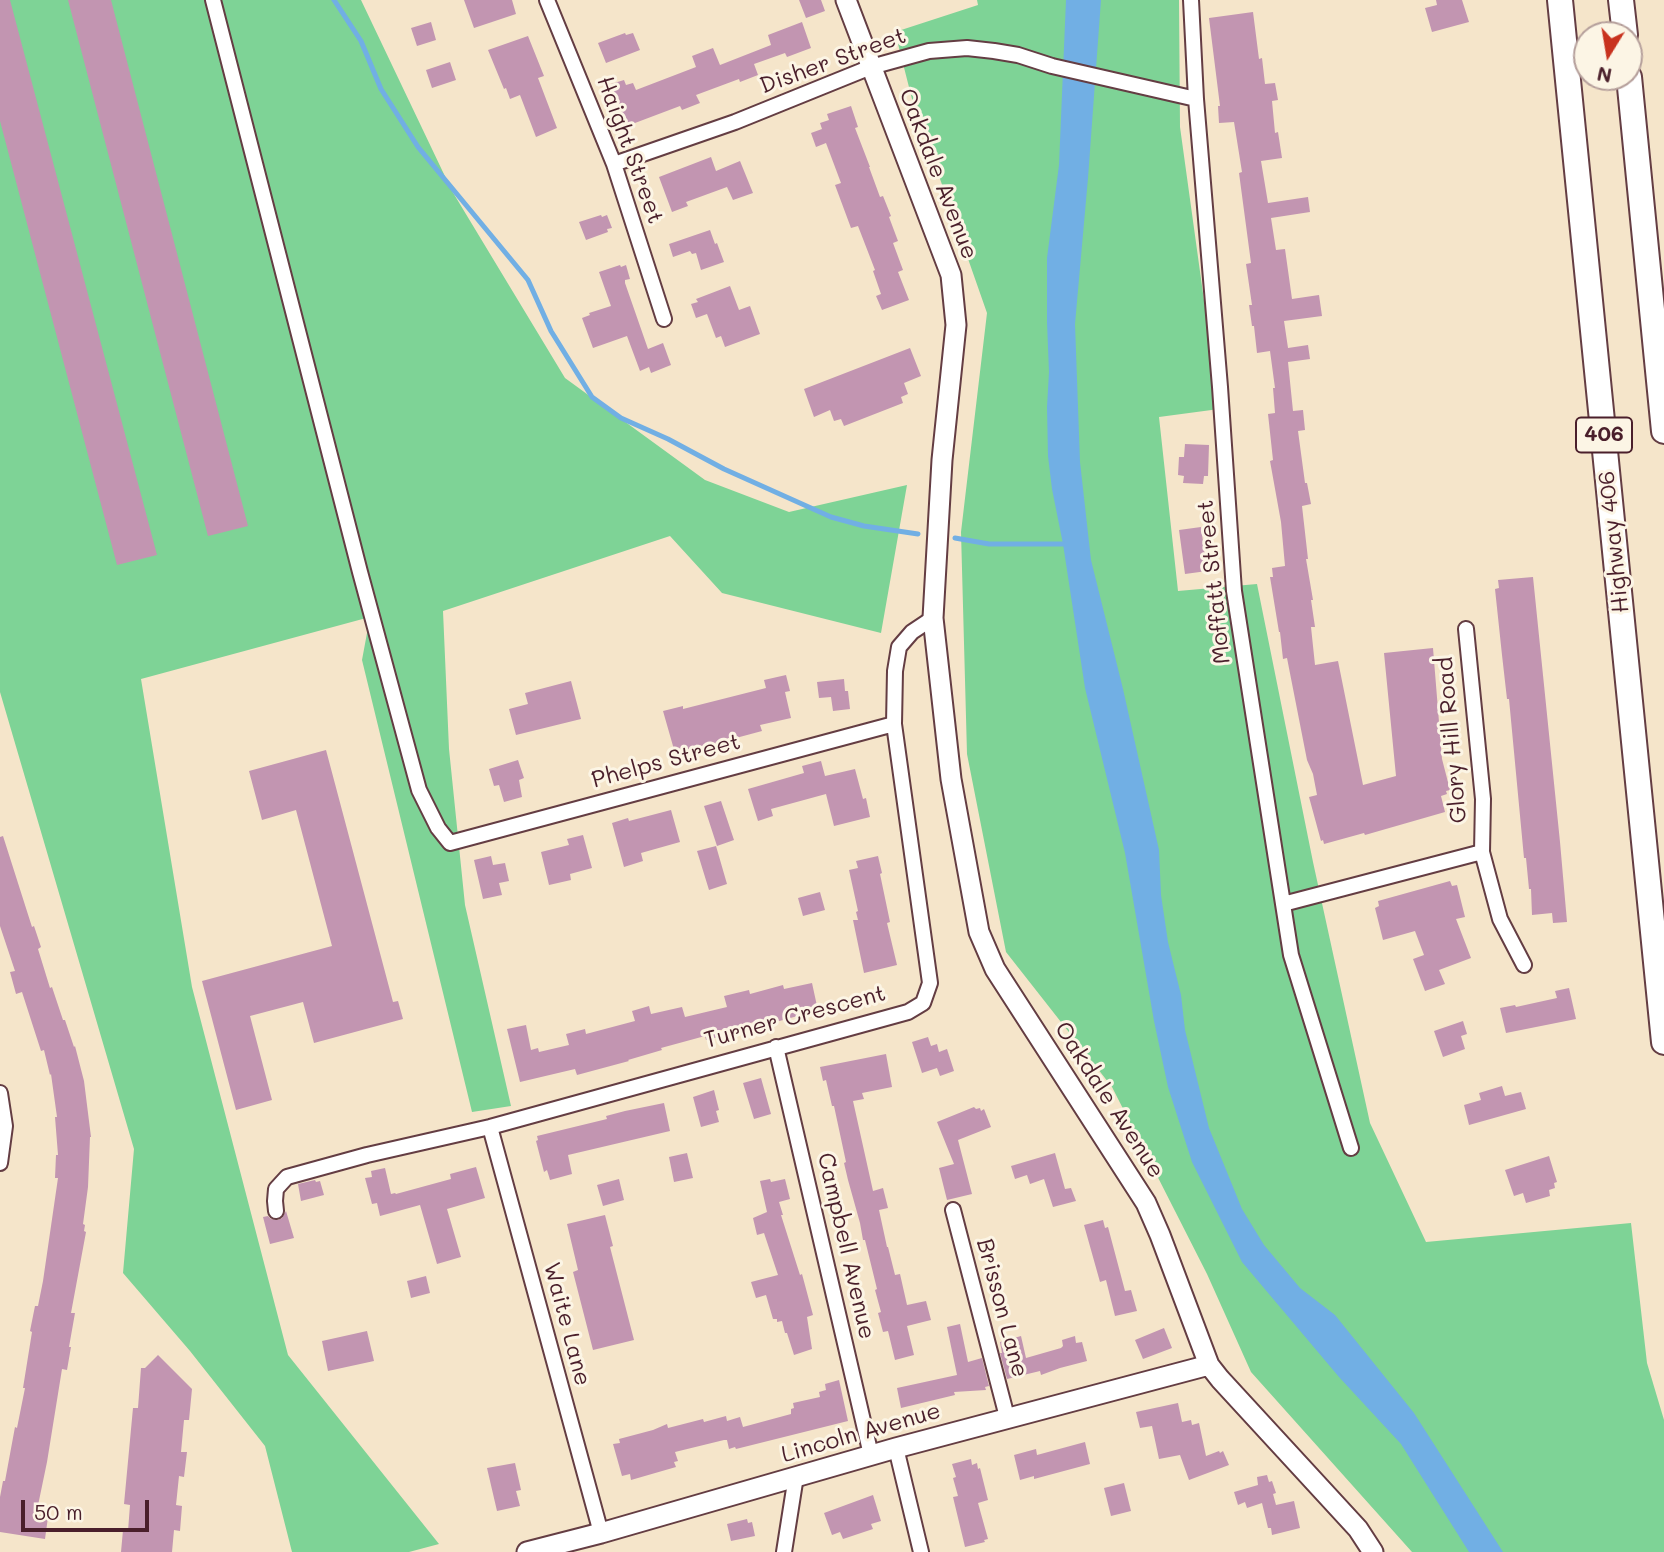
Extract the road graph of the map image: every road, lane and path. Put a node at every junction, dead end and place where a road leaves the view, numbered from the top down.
1 (213, 0) edge
2 (547, 0) edge
3 (846, 0) edge
4 (1191, 0) edge
5 (1560, 0) edge
6 (1621, 0) edge
7 (1623, 21) edge
8 (871, 67) junction
9 (1630, 91) edge
10 (1196, 99) junction
11 (614, 164) junction
12 (664, 319) dead end
13 (1664, 430) edge
14 (933, 618) junction
15 (1466, 629) dead end
16 (894, 724) junction
17 (1482, 852) junction
18 (1283, 904) junction
19 (1524, 965) dead end
20 (1664, 1042) edge
21 (776, 1047) junction
22 (0, 1093) edge
23 (489, 1127) junction
24 (1351, 1148) dead end
25 (0, 1163) edge
26 (953, 1210) dead end
27 (276, 1211) dead end
28 (1209, 1365) junction
29 (1007, 1418) junction
30 (897, 1448) junction
31 (871, 1455) junction
32 (796, 1476) junction
33 (601, 1533) junction
34 (527, 1552) edge
35 (784, 1552) edge
36 (921, 1552) edge
37 (1373, 1552) edge

1 - 16 street, Phelps Street
2 - 11 street, Haight Street
3 - 8 street, Oakdale Avenue
4 - 10 street, Moffatt Street
5 - 20 highway, Highway 406 / 406
6 - 7 highway
8 - 10 street, Disher Street
8 - 11 street, Disher Street
8 - 14 street, Oakdale Avenue
9 - 13 highway, 406
10 - 18 street, Moffatt Street
11 - 12 street, Haight Street
14 - 16 street, Turner Crescent
14 - 28 street, Oakdale Avenue
15 - 17 street, Glory Hill Road
16 - 21 street, Turner Crescent
17 - 18 street, Glory Hill Road
17 - 19 street
18 - 24 street, Moffatt Street
21 - 23 street, Turner Crescent
21 - 31 street, Campbell Avenue
22 - 25 street
23 - 27 street, Turner Crescent
23 - 33 street, Waite Lane
26 - 29 street, Brisson Lane
28 - 29 street, Lincoln Avenue
28 - 37 street, Oakdale Avenue
29 - 30 street, Lincoln Avenue
30 - 31 street, Lincoln Avenue
30 - 36 street
31 - 32 street, Lincoln Avenue
32 - 33 street, Lincoln Avenue
32 - 35 street
33 - 34 street, Lincoln Avenue

